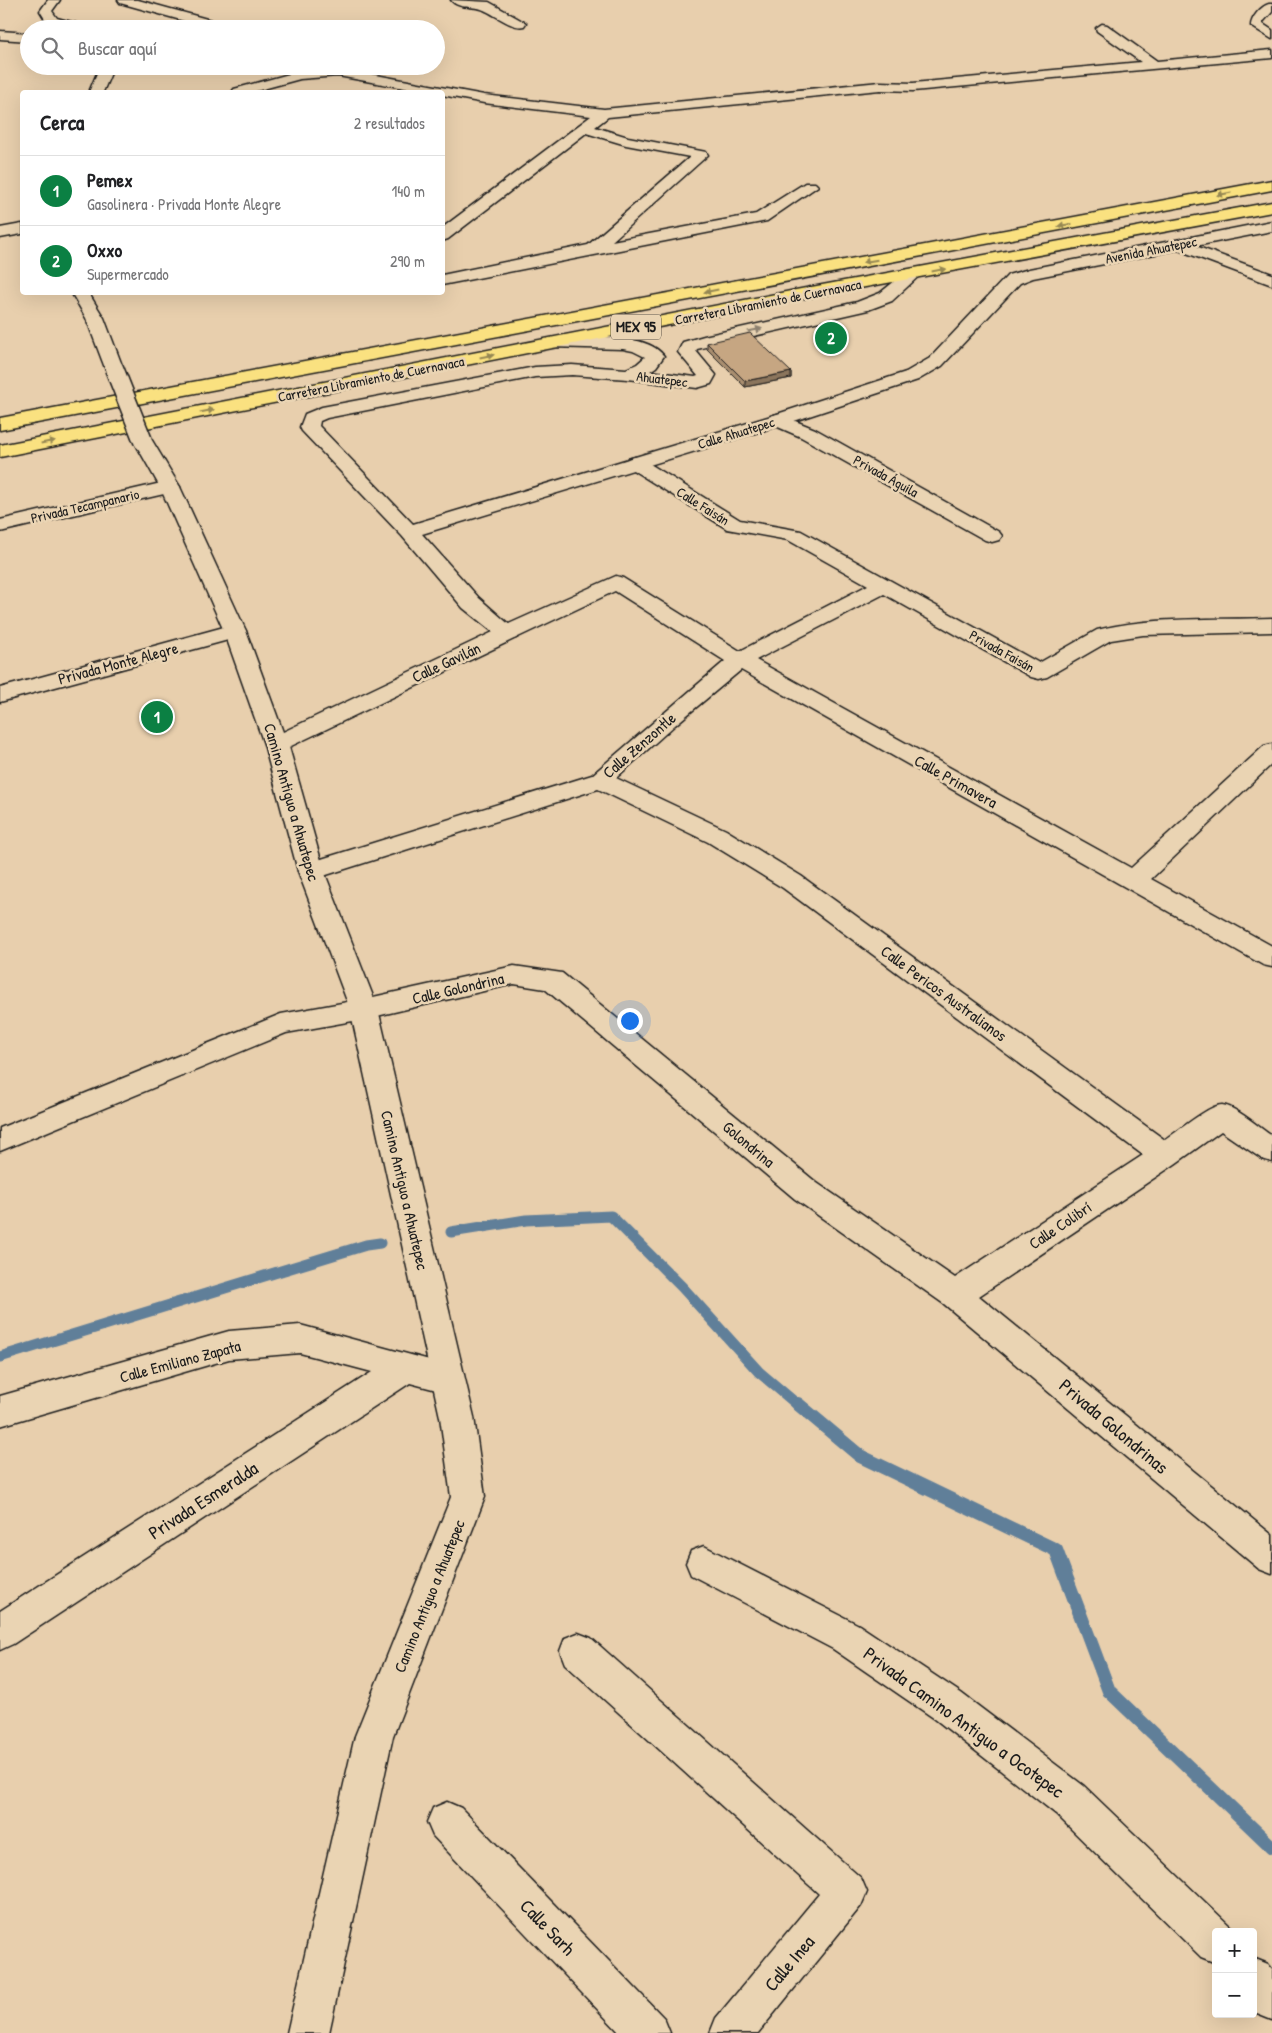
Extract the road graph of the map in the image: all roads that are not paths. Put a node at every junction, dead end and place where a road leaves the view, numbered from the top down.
1 (54, 0) edge
2 (124, 0) edge
3 (457, 0) edge
4 (1272, 8) edge
5 (51, 20) edge
6 (195, 20) edge
7 (520, 23) dead end
8 (1102, 28) dead end
9 (0, 35) edge
10 (1272, 35) edge
11 (20, 36) edge
12 (1272, 54) edge
13 (1154, 66) junction
14 (103, 75) edge
15 (295, 75) edge
16 (354, 75) edge
17 (97, 90) edge
18 (246, 90) edge
19 (435, 90) edge
20 (445, 92) edge
21 (604, 113) junction
22 (583, 128) junction
23 (1272, 185) edge
24 (810, 186) dead end
25 (1272, 207) edge
26 (1272, 226) edge
27 (20, 229) edge
28 (0, 233) edge
29 (445, 234) edge
30 (1179, 245) junction
31 (593, 248) junction
32 (1029, 274) joint
33 (912, 275) junction
34 (445, 279) edge
35 (1272, 280) edge
36 (81, 295) edge
37 (554, 343) junction
38 (628, 374) junction
39 (778, 420) junction
40 (0, 424) edge
41 (0, 451) edge
42 (635, 463) junction
43 (170, 487) junction
44 (0, 526) edge
45 (409, 532) junction
46 (992, 536) dead end
47 (616, 582) joint
48 (885, 585) junction
49 (1272, 625) edge
50 (235, 631) junction
51 (508, 633) junction
52 (739, 660) junction
53 (0, 695) edge
54 (276, 744) junction
55 (1272, 751) edge
56 (600, 780) junction
57 (311, 871) junction
58 (1133, 881) junction
59 (1272, 958) edge
60 (552, 980) joint
61 (364, 1009) junction
62 (0, 1140) edge
63 (1272, 1151) edge
64 (1165, 1156) junction
65 (956, 1295) junction
66 (405, 1368) junction
67 (448, 1380) junction
68 (0, 1411) edge
69 (1272, 1557) edge
70 (704, 1563) dead end
71 (0, 1632) edge
72 (578, 1651) dead end
73 (447, 1822) dead end
74 (1212, 1938) edge
75 (308, 2033) edge
76 (649, 2033) edge
77 (731, 2033) edge

1 - 5 street
2 - 6 street
3 - 7 street
4 - 10 street
8 - 13 street
9 - 11 street
12 - 13 street
13 - 21 street
14 - 17 street
15 - 18 street
16 - 19 street
20 - 21 street
21 - 22 street
22 - 29 street
22 - 31 street
23 -> 40 highway, Carretera Libramiento de Cuernavaca / MEX 95
24 - 31 street
33 -> 25 highway, Carretera Libramiento de Cuernavaca / MEX 95
26 - 30 street, Avenida Ahuatepec
27 - 28 street
30 - 32 street, Avenida Ahuatepec
30 - 35 street
31 - 34 street
32 - 39 street, Calle Ahuatepec
33 - 37 highway, Carretera Libramiento de Cuernavaca / MEX 95
38 -> 33 street, Ahuatepec
36 - 43 street, Camino Antiguo a Ahuatepec, bridge
37 - 38 street
41 -> 37 highway, Carretera Libramiento de Cuernavaca / MEX 95
38 - 45 street
39 - 42 street, Calle Ahuatepec
39 - 46 street, Privada Águila
42 - 45 street, Calle Ahuatepec
42 - 48 street, Calle Faisán
43 - 44 street, Privada Tecampanario
43 - 50 street, Camino Antiguo a Ahuatepec
45 - 51 street
47 - 51 street, Calle Gavilán
47 - 52 street, Calle Primavera
48 - 49 street, Privada Faisán
48 - 52 street, Calle Zenzontle
50 - 53 street, Privada Monte Alegre
50 - 54 street, Camino Antiguo a Ahuatepec
51 - 54 street, Calle Gavilán
52 - 56 street, Calle Zenzontle
52 - 58 street, Calle Primavera
54 - 57 street, Camino Antiguo a Ahuatepec
55 - 58 street
56 - 57 street, Calle Zenzontle
56 - 64 street, Calle Pericos Australianos
57 - 61 street, Camino Antiguo a Ahuatepec
58 - 59 street, Calle Primavera
60 - 61 street, Calle Golondrina
60 - 65 street, Golondrina
61 - 62 street, Calle Golondrina
61 - 67 street, Camino Antiguo a Ahuatepec
63 - 64 street
64 - 65 street, Calle Colibrí
65 - 69 street, Privada Golondrinas
66 - 67 street, Calle Emiliano Zapata
66 - 68 street, Calle Emiliano Zapata
66 - 71 street, Privada Esmeralda
67 - 75 street, Camino Antiguo a Ahuatepec
70 - 74 street, Privada Camino Antiguo a Ocotepec
72 - 77 street, Calle Inea
73 - 76 street, Calle Sarh

